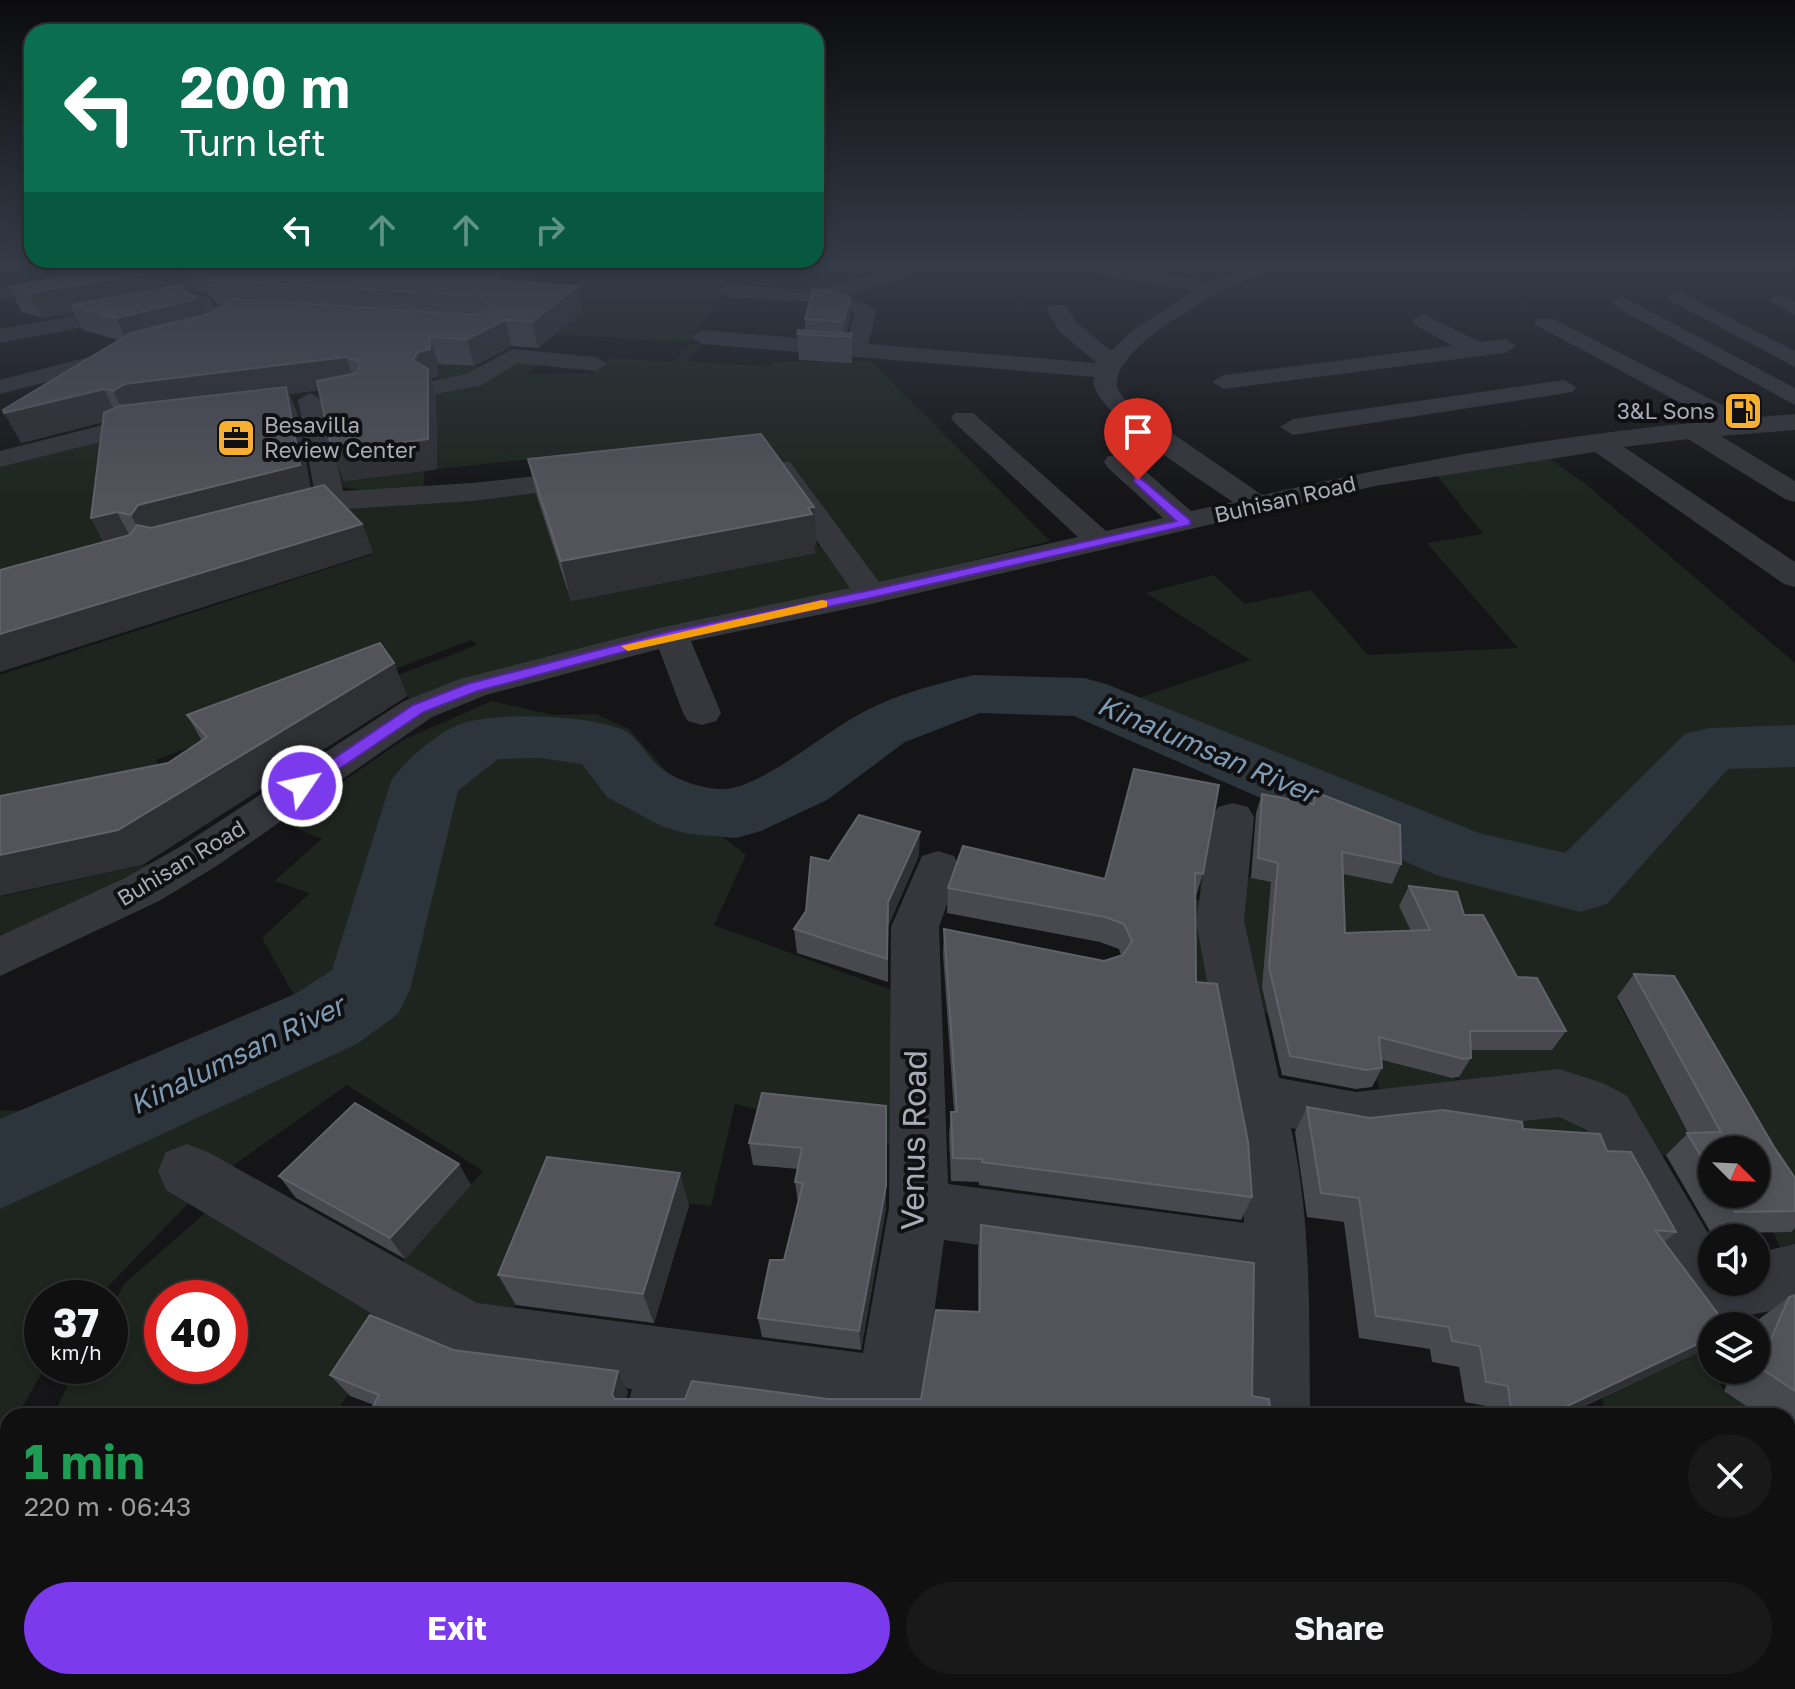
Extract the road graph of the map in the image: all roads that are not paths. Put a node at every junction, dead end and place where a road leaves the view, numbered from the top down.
1 (759, 342) edge
2 (858, 342) edge
3 (1084, 342) edge
4 (1136, 342) edge
5 (1462, 342) edge
6 (1579, 342) edge
7 (1673, 342) edge
8 (1761, 342) edge
9 (1505, 346) dead end
10 (143, 349) edge
11 (855, 350) junction
12 (1296, 350) dead end
13 (1477, 350) junction
14 (1373, 352) junction
15 (1795, 360) edge
16 (595, 364) dead end
17 (1110, 367) junction
18 (1327, 370) junction
19 (1649, 378) junction
20 (1602, 381) dead end
21 (1224, 382) dead end
22 (0, 387) edge
23 (436, 387) dead end
24 (1564, 387) dead end
25 (340, 396) edge
26 (310, 400) junction
27 (279, 405) edge
28 (1444, 407) junction
29 (964, 418) dead end
30 (1696, 418) junction
31 (1778, 423) edge
32 (1293, 427) dead end
33 (1480, 428) dead end
34 (119, 429) edge
35 (1446, 441) dead end
36 (1601, 444) junction
37 (1528, 456) junction
38 (0, 459) edge
39 (757, 459) edge
40 (1118, 462) dead end
41 (615, 476) edge
42 (1795, 493) edge
43 (331, 501) junction
44 (1260, 507) junction
45 (301, 509) edge
46 (1185, 522) junction
47 (1101, 542) junction
48 (1795, 577) edge
49 (871, 594) junction
50 (671, 635) junction
51 (702, 713) dead end
52 (1233, 817) dead end
53 (938, 867) dead end
54 (0, 957) edge
55 (1256, 1098) junction
56 (187, 1171) dead end
57 (919, 1208) junction
58 (1277, 1257) junction
59 (1795, 1275) edge
60 (666, 1388) edge
61 (887, 1403) edge
62 (1276, 1408) edge

1 - 11 street
2 - 11 street
3 - 17 street
4 - 17 street
5 - 13 street
6 - 19 street
7 - 31 street
8 - 15 street
9 - 13 street
10 - 22 street
11 - 17 street
12 - 18 street
13 - 14 street
14 - 18 street
14 - 28 street
16 - 23 street
17 - 44 street
18 - 21 street
19 - 20 street
19 - 30 street
24 - 28 street
25 - 26 street
26 - 27 street
26 - 43 street
28 - 32 street
28 - 33 street
29 - 47 street
30 - 31 street, Buhisan Road
30 - 36 street, Buhisan Road
30 - 42 street
34 - 38 street
35 - 37 street
36 - 37 street, Buhisan Road
36 - 48 street
37 - 44 street, Buhisan Road
39 - 49 street
40 - 46 street
41 - 43 street
43 - 45 street
44 - 46 street, Buhisan Road
46 - 47 street, Buhisan Road
47 - 49 street, Buhisan Road
49 - 50 street, Buhisan Road
50 - 51 street
50 - 54 street, Buhisan Road
52 - 55 street
53 - 57 street, Venus Road
55 - 58 street
55 - 59 street
56 - 60 street
57 - 58 street
57 - 61 street, Venus Road
58 - 62 street
60 - 61 street

